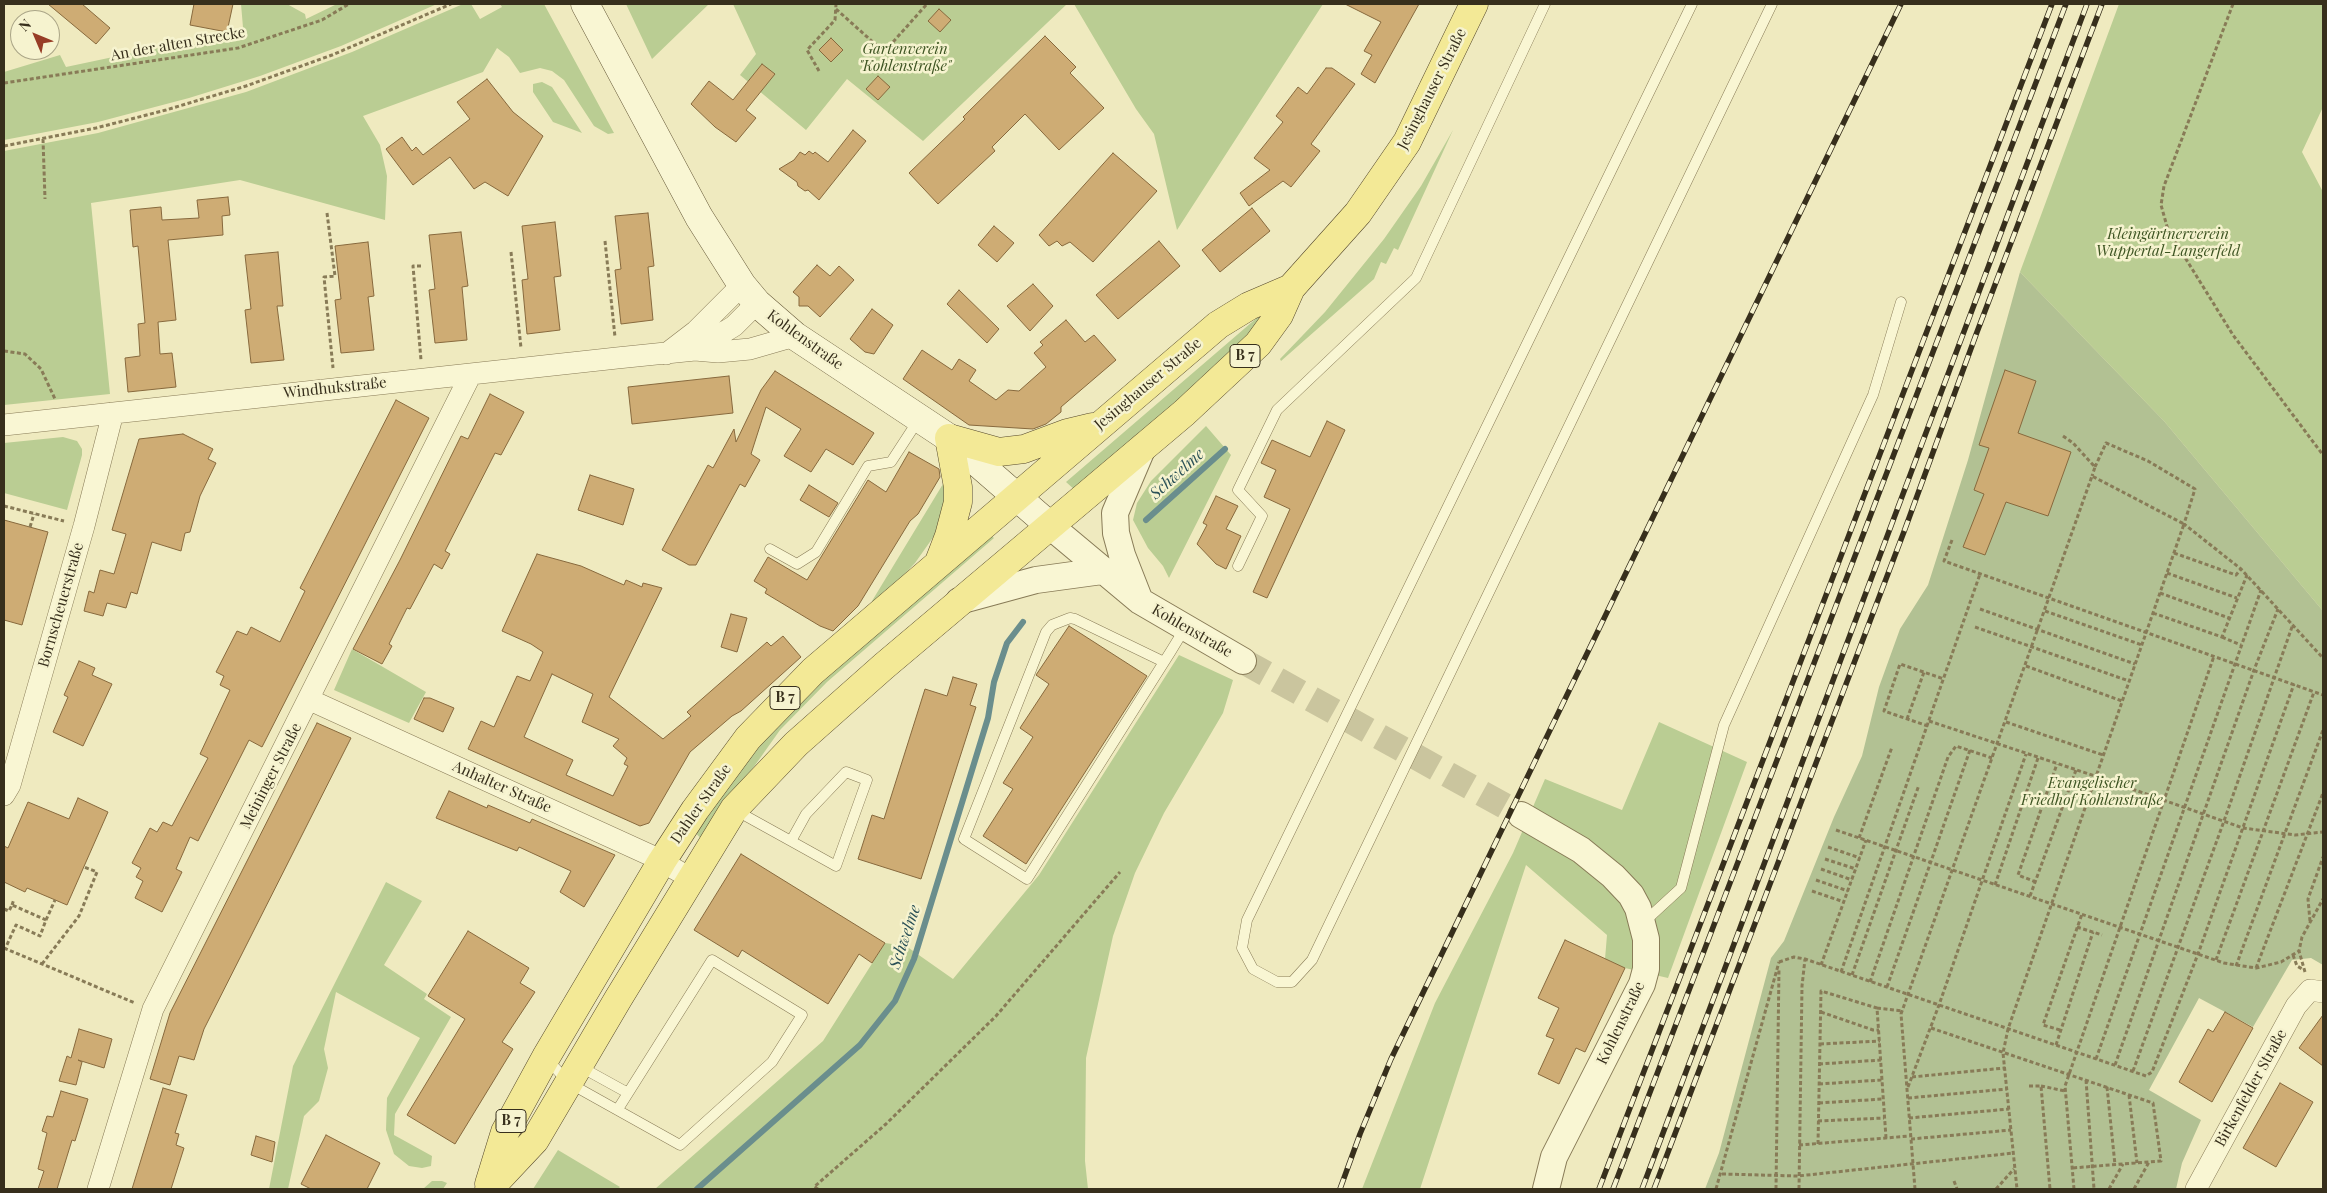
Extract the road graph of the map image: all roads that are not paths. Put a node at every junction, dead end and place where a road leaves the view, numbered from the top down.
1 (585, 4) edge
2 (1474, 4) edge
3 (1546, 4) edge
4 (1692, 4) edge
5 (1772, 4) edge
6 (1291, 288) junction
7 (749, 294) junction
8 (1902, 302) dead end
9 (795, 336) junction
10 (695, 350) junction
11 (666, 354) junction
12 (471, 374) junction
13 (112, 413) junction
14 (919, 419) junction
15 (4, 425) edge
16 (1099, 426) junction
17 (949, 438) junction
18 (1143, 447) junction
19 (1016, 496) junction
20 (1049, 525) junction
21 (770, 549) dead end
22 (938, 563) junction
23 (1238, 566) dead end
24 (1102, 571) junction
25 (959, 601) junction
26 (1140, 601) junction
27 (1186, 628) junction
28 (1243, 661) tunnel mouth
29 (1164, 662) junction
30 (310, 700) junction
31 (4, 795) edge
32 (734, 809) junction
33 (1521, 814) tunnel mouth
34 (791, 841) junction
35 (662, 862) junction
36 (692, 878) junction
37 (1643, 923) junction
38 (2316, 991) edge
39 (546, 1058) junction
40 (574, 1075) junction
41 (628, 1093) junction
42 (618, 1110) junction
43 (98, 1189) edge
44 (489, 1189) edge
45 (1546, 1189) edge
46 (2196, 1189) edge

1 - 7 main road, Kohlenstraße
2 - 6 main road, Jesinghauser Straße / B 7
3 - 23 lane
4 - 5 lane
6 - 16 main road, Jesinghauser Straße / B 7
6 - 18 main road, Jesinghauser Straße / B 7
7 - 9 main road, Kohlenstraße
7 - 10 street, Windhukstraße
7 - 11 street
8 - 37 lane
9 - 10 street, Windhukstraße
9 - 14 main road, Kohlenstraße
10 - 11 street, Windhukstraße
11 - 12 street, Windhukstraße
12 - 13 street, Windhukstraße
12 - 30 street, Meininger Straße
13 - 15 street, Windhukstraße
13 - 31 street, Bornscheuerstraße
14 - 17 main road, Kohlenstraße
14 - 21 lane
16 - 17 main road
16 - 19 main road, Jesinghauser Straße / B 7
17 - 19 main road, Kohlenstraße
17 - 22 main road
18 - 20 main road, Jesinghauser Straße / B 7
18 - 26 street, Kohlenstraße
19 - 20 main road, Kohlenstraße
19 - 22 main road, Dahler Straße / B 7
20 - 24 street, Kohlenstraße
20 - 25 main road, Dahler Straße / B 7
22 - 35 main road, Dahler Straße / B 7
24 - 25 street
24 - 26 street, Kohlenstraße
25 - 32 main road, Dahler Straße / B 7
26 - 27 street, Kohlenstraße
27 - 28 street, Kohlenstraße
27 - 29 lane
29 - 29 lane
30 - 35 street, Anhalter Straße
30 - 43 street, Meininger Straße
32 - 34 lane
32 - 36 main road, Dahler Straße / B 7
33 - 37 street, Kohlenstraße
34 - 34 lane
35 - 36 street, Anhalter Straße
35 - 39 main road, Dahler Straße / B 7
36 - 40 main road, Dahler Straße / B 7
37 - 45 street, Kohlenstraße
38 - 46 street, Birkenfelder Straße
39 - 40 lane
39 - 44 main road, Dahler Straße / B 7
40 - 41 lane
40 - 42 lane
40 - 44 main road, Dahler Straße / B 7
41 - 42 lane
41 - 42 lane

